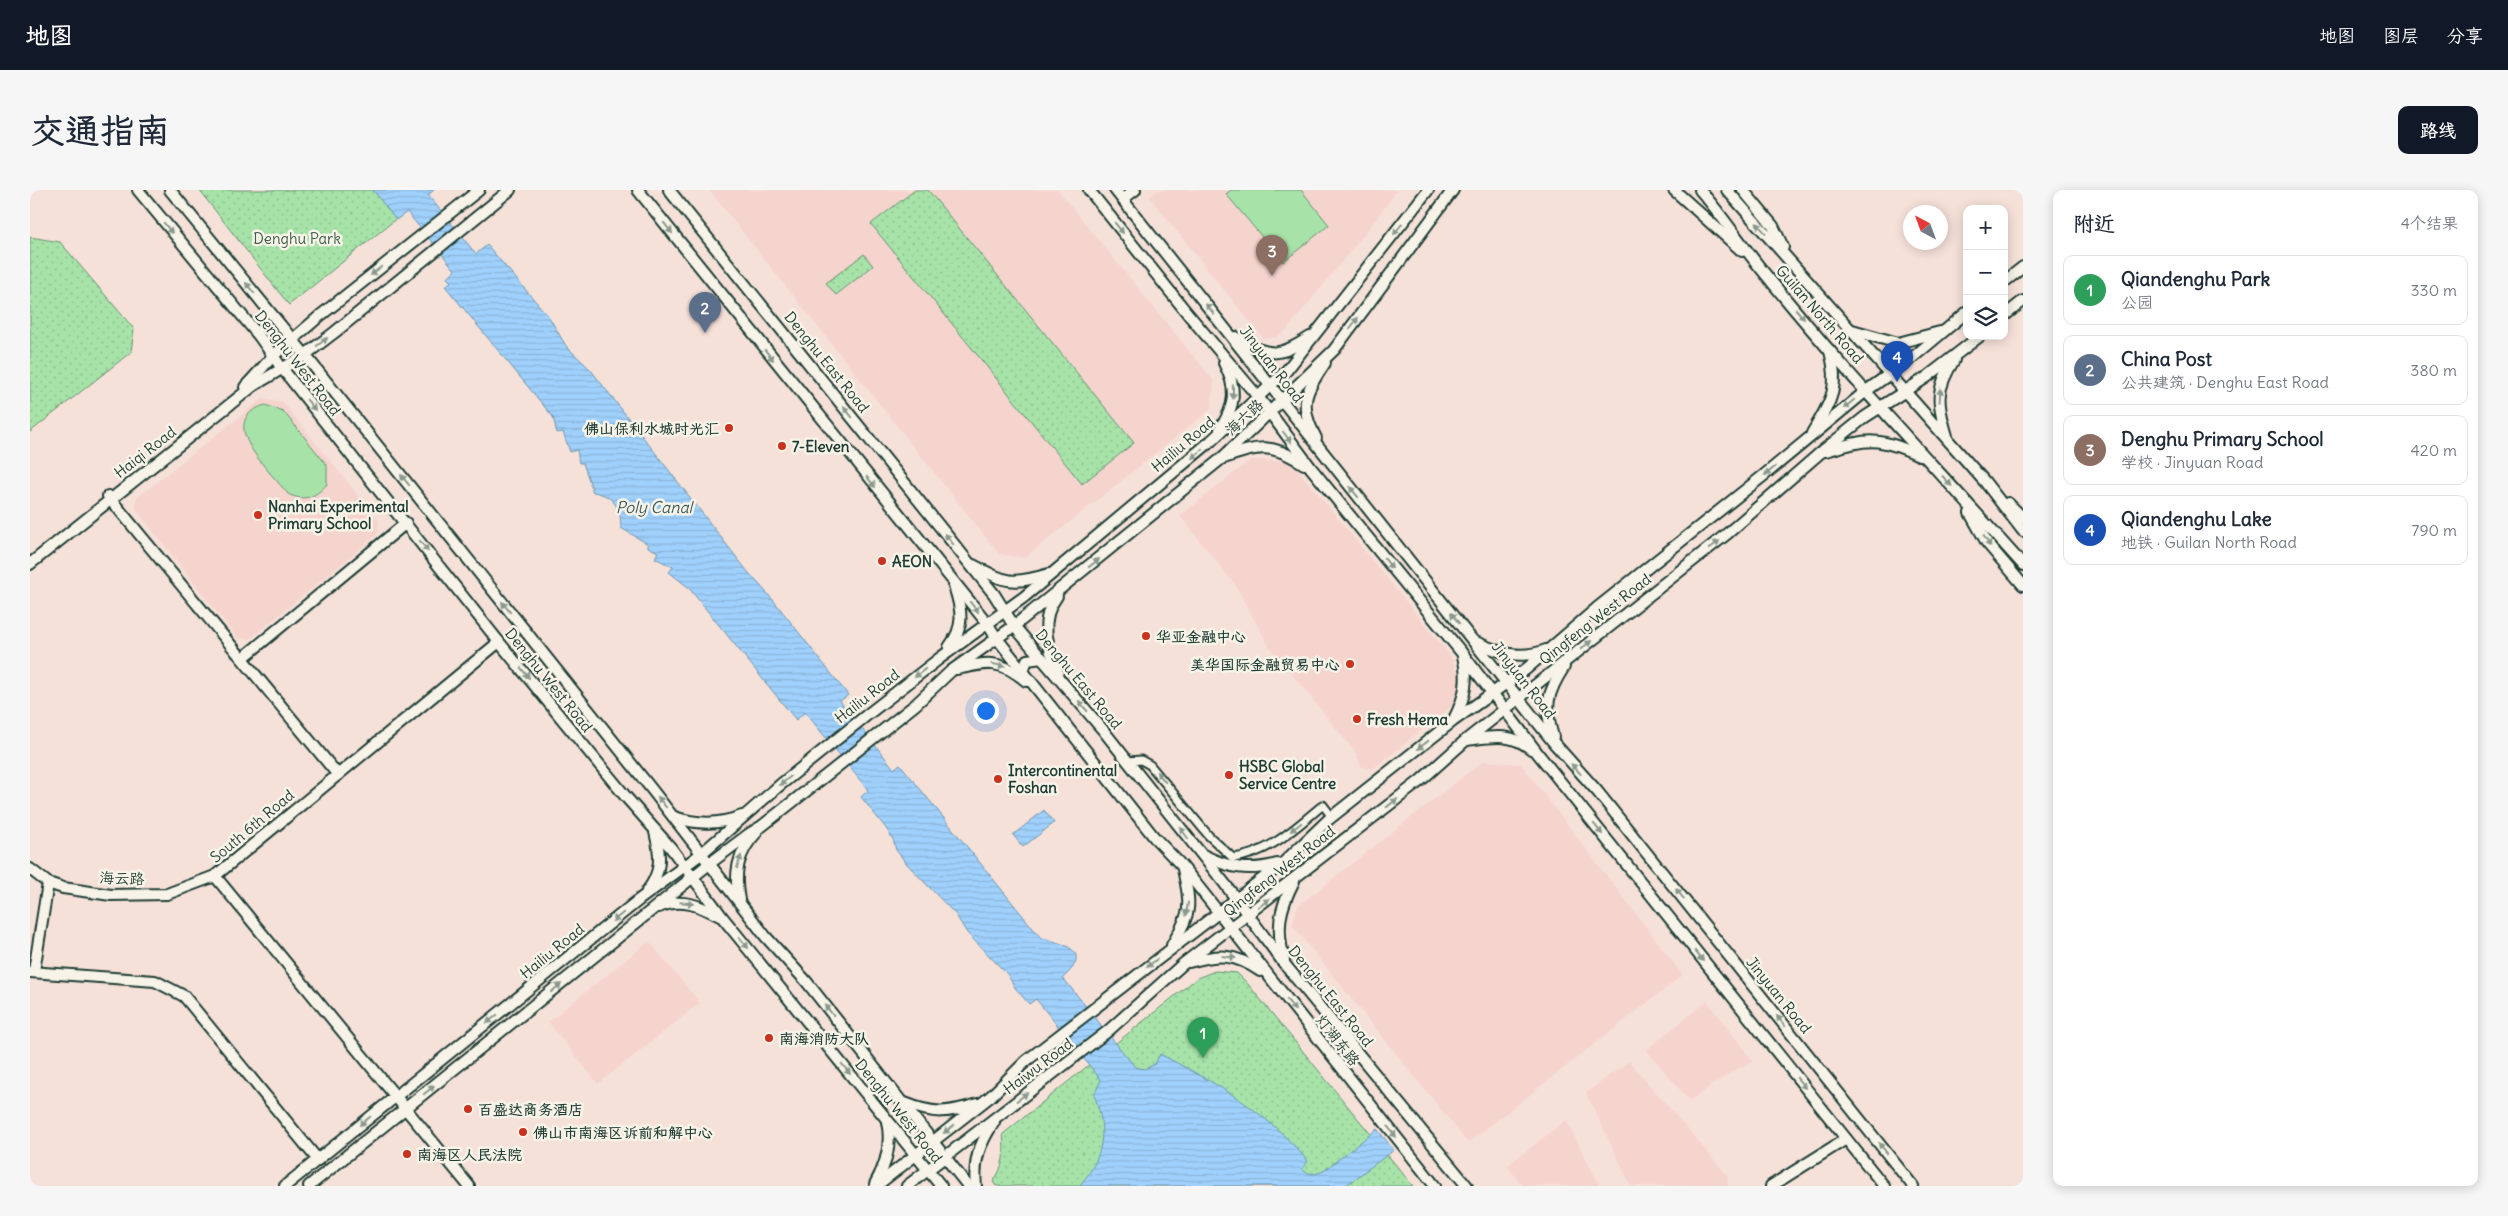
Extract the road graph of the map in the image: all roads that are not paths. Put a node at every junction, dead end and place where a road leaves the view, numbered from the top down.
1 (138, 190) edge
2 (170, 190) edge
3 (479, 190) edge
4 (510, 190) edge
5 (638, 190) edge
6 (669, 190) edge
7 (1089, 190) edge
8 (1115, 190) edge
9 (1136, 190) edge
10 (1428, 190) edge
11 (1453, 190) edge
12 (1674, 190) edge
13 (1700, 190) edge
14 (1727, 190) edge
15 (1742, 190) edge
16 (1123, 200) junction
17 (1789, 259) junction
18 (1758, 265) junction
19 (2023, 267) edge
20 (2008, 279) edge
21 (2023, 301) edge
22 (2008, 313) edge
23 (1963, 315) edge
24 (1852, 330) junction
25 (1319, 331) junction
26 (1943, 331) junction
27 (1230, 334) junction
28 (292, 339) junction
29 (1975, 340) edge
30 (1216, 347) junction
31 (1829, 348) junction
32 (1334, 350) junction
33 (1958, 354) junction
34 (305, 355) junction
35 (273, 356) junction
36 (281, 367) junction
37 (1890, 373) junction
38 (1271, 386) junction
39 (1905, 390) junction
40 (1866, 391) junction
41 (1259, 398) junction
42 (1282, 401) junction
43 (1879, 406) junction
44 (1270, 414) junction
45 (1948, 439) junction
46 (1807, 440) junction
47 (1211, 441) junction
48 (1820, 453) junction
49 (1325, 457) junction
50 (1924, 457) junction
51 (1221, 459) junction
52 (1311, 468) junction
53 (1985, 482) junction
54 (109, 497) junction
55 (1963, 499) junction
56 (2023, 518) edge
57 (406, 523) junction
58 (2023, 531) edge
59 (30, 559) edge
60 (969, 563) junction
61 (30, 564) edge
62 (2023, 565) edge
63 (1055, 572) junction
64 (951, 578) junction
65 (1067, 584) junction
66 (2023, 585) edge
67 (1005, 610) junction
68 (987, 623) junction
69 (1014, 626) junction
70 (996, 637) junction
71 (1474, 641) junction
72 (500, 642) junction
73 (1554, 647) junction
74 (1462, 653) junction
75 (243, 658) junction
76 (940, 658) junction
77 (1042, 658) junction
78 (1569, 659) junction
79 (951, 671) junction
80 (1023, 671) junction
81 (1061, 680) junction
82 (1508, 684) junction
83 (1493, 694) junction
84 (1042, 695) junction
85 (1519, 698) junction
86 (1506, 709) junction
87 (1453, 721) junction
88 (1466, 740) junction
89 (1554, 743) junction
90 (1539, 755) junction
91 (1128, 761) junction
92 (338, 775) junction
93 (750, 813) junction
94 (674, 817) junction
95 (1332, 817) junction
96 (762, 826) junction
97 (655, 832) junction
98 (1200, 853) junction
99 (701, 854) junction
100 (1283, 863) junction
101 (709, 864) junction
102 (1182, 866) junction
103 (685, 867) junction
104 (30, 869) edge
105 (215, 876) junction
106 (693, 877) junction
107 (1295, 878) junction
108 (48, 883) junction
109 (640, 899) junction
110 (1236, 899) junction
111 (740, 904) junction
112 (649, 912) junction
113 (1218, 912) junction
114 (1248, 915) junction
115 (723, 918) junction
116 (1230, 928) junction
117 (1170, 949) junction
118 (1183, 964) junction
119 (1286, 966) junction
120 (32, 971) edge
121 (1270, 978) junction
122 (396, 1096) junction
123 (903, 1102) junction
124 (983, 1102) junction
125 (406, 1108) junction
126 (997, 1117) junction
127 (886, 1118) junction
128 (1846, 1139) junction
129 (933, 1141) junction
130 (915, 1155) junction
131 (945, 1156) junction
132 (318, 1160) junction
133 (928, 1170) junction
134 (285, 1186) edge
135 (309, 1186) edge
136 (469, 1186) edge
137 (875, 1186) edge
138 (907, 1186) edge
139 (941, 1186) edge
140 (968, 1186) edge
141 (976, 1186) edge
142 (1435, 1186) edge
143 (1467, 1186) edge
144 (1771, 1186) edge
145 (1884, 1186) edge
146 (1913, 1186) edge

1 -> 35 main road, Denghu West Road
28 -> 2 main road, Denghu West Road
3 -> 28 main road, Haiqi Road
34 -> 4 main road, Haiqi Road
5 -> 64 main road
60 -> 6 main road, Denghu East Road
7 -> 30 main road, Jinyuan Road
8 - 16 main road, Jinyuan Road
9 - 16 main road
10 -> 25 main road, Hailiu Road
32 -> 11 main road, 海六路
12 - 18 main road
13 - 18 main road, Guilan North Road
17 -> 14 main road, Guilan North Road
15 - 17 main road
27 -> 16 main road, Jinyuan Road
17 - 24 main road, Guilan North Road
18 -> 31 main road, Guilan North Road
19 - 20 main road
21 - 22 main road
23 - 26 main road, Qingfeng West Road
24 - 26 main road
24 - 37 main road, Guilan North Road
25 - 27 main road
25 - 38 main road, Hailiu Road
26 - 37 main road, Qingfeng West Road
27 - 38 main road, Jinyuan Road
28 - 34 main road, Denghu West Road
28 - 35 main road, Haiqi Road
29 - 33 main road, Qingfeng West Road
30 - 41 main road, Jinyuan Road
30 -> 47 main road
31 - 40 main road, Guilan North Road
31 - 46 main road
32 - 42 main road, 海六路
32 - 49 main road
33 - 39 main road, Qingfeng West Road
45 -> 33 main road
34 - 36 main road, Haiqi Road
94 -> 34 main road, Denghu West Road
35 - 36 main road, Denghu West Road
35 - 54 main road, Haiqi Road
36 - 54 main road, Haiqi Road
36 -> 57 main road, Denghu West Road
37 - 39 main road, Guilan North Road
37 - 40 main road, Qingfeng West Road
38 - 41 main road, Hailiu Road
38 - 42 main road, Jinyuan Road
39 - 43 main road, Qingfeng West Road
39 - 45 main road, Guilan North Road
40 - 43 main road, Guilan North Road
40 -> 46 main road, Qingfeng West Road
41 - 44 main road, Jinyuan Road
41 - 47 main road, Hailiu Road
42 - 44 main road, 海六路
42 - 49 main road, Jinyuan Road
43 - 48 main road, Qingfeng West Road
43 - 50 main road, Guilan North Road
44 - 51 main road, 海六路
44 -> 52 main road, Jinyuan Road
45 - 53 main road, Guilan North Road
46 -> 73 main road, Qingfeng West Road
47 -> 63 main road, Hailiu Road
48 - 50 main road
78 -> 48 main road, Qingfeng West Road
71 -> 49 main road, Jinyuan Road
50 -> 55 main road, Guilan North Road
51 - 52 main road
65 -> 51 main road, 海六路
52 -> 74 main road, Jinyuan Road
53 - 56 main road
53 - 58 main road, Guilan North Road
54 - 59 main road, Haiqi Road
54 - 61 main road, Haiqi Road
54 - 75 main road
55 - 62 main road, Guilan North Road
55 -> 66 main road
57 -> 72 main road, Denghu West Road
57 - 75 main road
60 - 63 main road
60 - 67 main road, Denghu East Road
63 - 67 main road, Hailiu Road
64 -> 68 main road
64 - 76 main road
65 - 69 main road, 海六路
65 - 81 main road
67 - 68 main road, Hailiu Road
67 - 69 main road, Denghu East Road
68 - 70 main road
68 - 76 main road, Hailiu Road
69 - 70 main road, Hailiu Road
69 - 77 main road, Denghu East Road
70 - 79 main road, Hailiu Road
70 - 80 main road
71 - 73 main road
71 - 82 main road, Jinyuan Road
72 - 92 main road, South 6th Road
72 -> 97 main road, Denghu West Road
73 - 82 main road, Qingfeng West Road
74 - 83 main road, Jinyuan Road
74 - 87 main road
75 - 92 main road
76 -> 93 main road, Hailiu Road
77 - 80 main road
77 - 81 main road, Denghu East Road
78 - 85 main road, Qingfeng West Road
78 - 89 main road
79 -> 84 main road
79 - 96 main road, Hailiu Road
80 - 84 main road
91 -> 81 main road, Denghu East Road
82 - 83 main road, Qingfeng West Road
82 - 85 main road, Jinyuan Road
83 - 86 main road, Jinyuan Road
83 - 87 main road, Qingfeng West Road
84 - 102 main road
85 - 86 main road, Qingfeng West Road
85 - 89 main road, Jinyuan Road
86 - 88 main road, Qingfeng West Road
86 - 90 main road, Jinyuan Road
87 -> 95 main road, Qingfeng West Road
88 - 90 main road
107 -> 88 main road, Qingfeng West Road
146 -> 89 main road, Jinyuan Road
90 -> 128 main road
95 -> 91 street
98 -> 91 main road, Denghu East Road
92 - 105 main road, South 6th Road
93 - 94 main road
93 - 99 main road, Hailiu Road
94 - 99 main road, Denghu West Road
95 - 100 main road, Qingfeng West Road
96 - 101 main road, Hailiu Road
111 -> 96 main road
97 - 103 main road, Denghu West Road
97 - 109 main road
98 - 100 main road
98 - 110 main road, Denghu East Road
99 - 101 main road, Denghu West Road
99 - 103 main road, Hailiu Road
100 - 110 main road, Qingfeng West Road
101 - 106 main road, Hailiu Road
101 - 111 main road, Denghu West Road
102 - 113 main road
102 -> 117 main road
103 - 106 main road, Denghu West Road
103 - 109 main road, Hailiu Road
104 - 108 main road, 海云路
105 - 108 main road, 海云路
105 - 122 main road, South 6th Road
106 - 112 main road, Hailiu Road
106 - 115 main road, Denghu West Road
114 -> 107 main road, Qingfeng West Road
107 - 119 main road
108 - 120 main road
109 -> 122 main road, Hailiu Road
110 - 113 main road, Qingfeng West Road
110 - 114 main road, Denghu East Road
123 -> 111 main road, Denghu West Road
112 -> 115 main road
125 -> 112 main road, Hailiu Road
113 - 116 main road, 灯湖东路
113 - 117 main road, Qingfeng West Road
114 - 116 main road, Qingfeng West Road
114 - 119 main road, Denghu East Road
115 -> 127 main road, Denghu West Road
116 - 118 main road, Qingfeng West Road
116 - 121 main road, 灯湖东路
117 -> 124 main road, Qingfeng West Road
118 -> 121 main road
126 -> 118 main road, Haiwu Road
119 - 143 main road, Denghu East Road
120 - 132 main road
121 -> 142 main road, 灯湖东路
122 - 125 main road, South 6th Road
122 -> 132 main road, Hailiu Road
123 - 124 main road
123 - 129 main road, Denghu West Road
124 -> 129 main road, Qingfeng West Road
125 - 135 main road, Hailiu Road
125 - 136 main road, South 6th Road
126 - 131 main road, Haiwu Road
126 - 141 main road
127 - 130 main road, Denghu West Road
127 - 137 main road
128 - 144 main road
128 - 145 main road
129 - 130 main road, Qingfeng West Road
129 - 131 main road, Denghu West Road
130 - 133 main road, Denghu West Road
130 - 137 main road, Qingfeng West Road
131 - 133 main road, Haiwu Road
131 - 140 main road, Denghu West Road
132 - 134 main road, Hailiu Road
133 - 138 main road, Haiwu Road
133 - 139 main road, Denghu West Road

